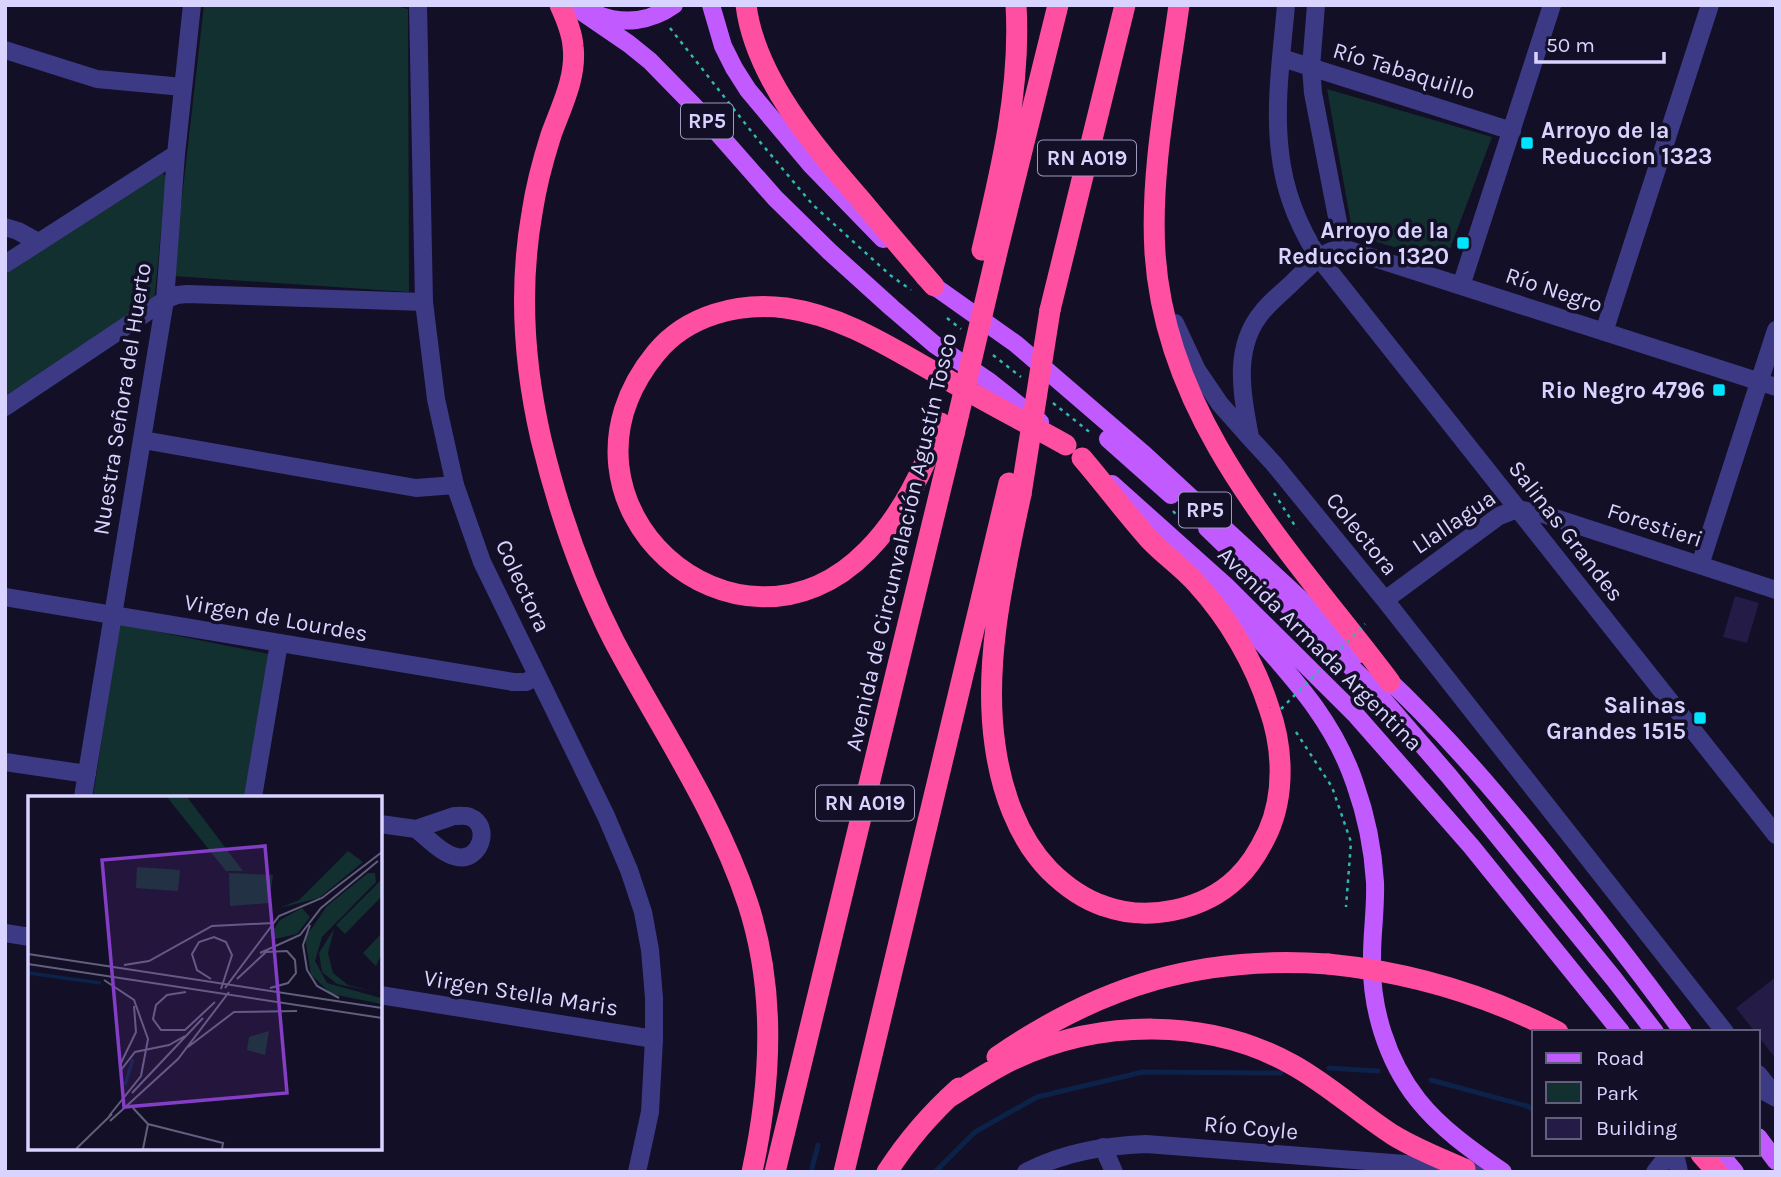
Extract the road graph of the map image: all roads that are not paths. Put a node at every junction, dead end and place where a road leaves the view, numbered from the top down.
1 (192, 5) edge
2 (418, 5) edge
3 (560, 5) edge
4 (573, 5) edge
5 (674, 5) edge
6 (711, 5) edge
7 (746, 5) edge
8 (1016, 5) edge
9 (1058, 5) edge
10 (1125, 5) edge
11 (1179, 5) edge
12 (1286, 5) edge
13 (1316, 5) edge
14 (1552, 5) edge
15 (1710, 5) edge
16 (5, 50) edge
17 (1282, 58) junction
18 (1311, 67) junction
19 (183, 87) junction
20 (1512, 131) junction
21 (176, 153) junction
22 (5, 227) edge
23 (38, 242) junction
24 (1343, 248) junction
25 (988, 255) junction
26 (1319, 258) junction
27 (5, 264) edge
28 (1158, 277) junction
29 (934, 286) junction
30 (1461, 286) junction
31 (165, 300) junction
32 (424, 302) junction
33 (1776, 330) edge
34 (1604, 332) junction
35 (1016, 344) junction
36 (1768, 384) edge
37 (5, 407) edge
38 (947, 428) junction
39 (1251, 439) junction
40 (143, 440) junction
41 (1074, 451) junction
42 (455, 485) junction
43 (1015, 488) junction
44 (1517, 509) junction
45 (1188, 551) junction
46 (1700, 565) junction
47 (1776, 590) edge
48 (5, 597) edge
49 (1385, 600) junction
50 (112, 615) junction
51 (279, 643) junction
52 (537, 677) junction
53 (1390, 682) junction
54 (5, 762) edge
55 (87, 774) junction
56 (83, 796) edge
57 (253, 796) edge
58 (382, 824) edge
59 (416, 829) dead end
60 (1776, 835) edge
61 (5, 933) edge
62 (28, 937) edge
63 (382, 995) edge
64 (1554, 1030) edge
65 (1619, 1030) edge
66 (1653, 1030) edge
67 (1682, 1030) edge
68 (1723, 1030) edge
69 (654, 1039) junction
70 (1760, 1077) edge
71 (1760, 1089) edge
72 (1776, 1097) edge
73 (948, 1098) junction
74 (1760, 1140) edge
75 (1103, 1147) junction
76 (1667, 1156) edge
77 (1703, 1156) edge
78 (1722, 1156) edge
79 (1776, 1161) edge
80 (1310, 1165) edge
81 (638, 1169) edge
82 (1470, 1171) edge
83 (752, 1172) edge
84 (775, 1172) edge
85 (844, 1172) edge
86 (887, 1172) edge
87 (1026, 1172) edge
88 (1114, 1172) edge
89 (1503, 1172) edge
90 (1655, 1172) edge
91 (1717, 1172) edge
92 (1735, 1172) edge

1 - 19 street, Nuestra Señora del Huerto
2 - 32 street, Colectora
3 - 83 highway
4 - 5 main road, Avenida Armada Argentina
4 - 41 main road, Avenida Armada Argentina / RP5
6 - 29 main road, Avenida Armada Argentina / RP5
7 - 29 highway
8 - 25 highway
9 - 25 highway, Avenida de Circunvalación Agustín Tosco / RN A019
10 - 43 highway, RN A019, bridge
11 - 28 highway
12 - 17 street
13 - 18 street
14 - 20 street
15 - 34 street
16 - 19 street
17 - 18 street, Río Tabaquillo
17 - 26 street
18 - 20 street, Río Tabaquillo
18 - 24 street
19 - 21 street, Nuestra Señora del Huerto
20 - 30 street
21 - 23 street
21 - 31 street, Nuestra Señora del Huerto
22 - 23 street
23 - 27 street
24 - 26 street
24 - 30 street, Río Negro
25 - 38 highway, Avenida de Circunvalación Agustín Tosco / RN A019, bridge
26 - 39 street
26 - 44 street, Salinas Grandes
28 - 39 street, Colectora
28 - 53 highway
29 - 35 main road, Avenida Armada Argentina / RP5
30 - 34 street, Río Negro
31 - 32 street
31 - 37 street
31 - 40 street, Nuestra Señora del Huerto
32 - 42 street, Colectora
33 - 36 street
34 - 36 street, Río Negro
35 - 53 main road, Avenida Armada Argentina / RP5
35 - 66 main road
36 - 46 street
38 - 41 highway
38 - 84 highway, Avenida de Circunvalación Agustín Tosco / RN A019
39 - 49 street, Colectora
40 - 42 street
40 - 50 street, Nuestra Señora del Huerto
41 - 43 highway
41 - 45 main road, Avenida Armada Argentina / RP5
42 - 52 street, Colectora
43 - 85 highway, RN A019
44 - 46 street, Forestieri
44 - 49 street, Llallagua
44 - 60 street, Salinas Grandes
45 - 65 main road, Avenida Armada Argentina / RP5
45 - 89 main road
46 - 47 street, Forestieri
48 - 50 street, Virgen de Lourdes
49 - 68 street, Colectora
50 - 51 street, Virgen de Lourdes
50 - 55 street, Nuestra Señora del Huerto
51 - 52 street, Virgen de Lourdes
51 - 57 street
52 - 69 street, Colectora
53 - 67 main road, Avenida Armada Argentina / RP5
54 - 55 street
55 - 56 street, Nuestra Señora del Huerto
58 - 59 street
61 - 62 street
63 - 69 street, Virgen Stella Maris
64 - 73 highway, bridge
69 - 81 street, Colectora
70 - 72 street
71 - 72 street
73 - 82 highway
73 - 86 highway
74 - 79 main road
75 - 80 street, Río Coyle
75 - 87 street, Río Coyle
75 - 88 street
76 - 90 street
77 - 91 highway
78 - 92 main road
80 - 82 street, Río Coyle

